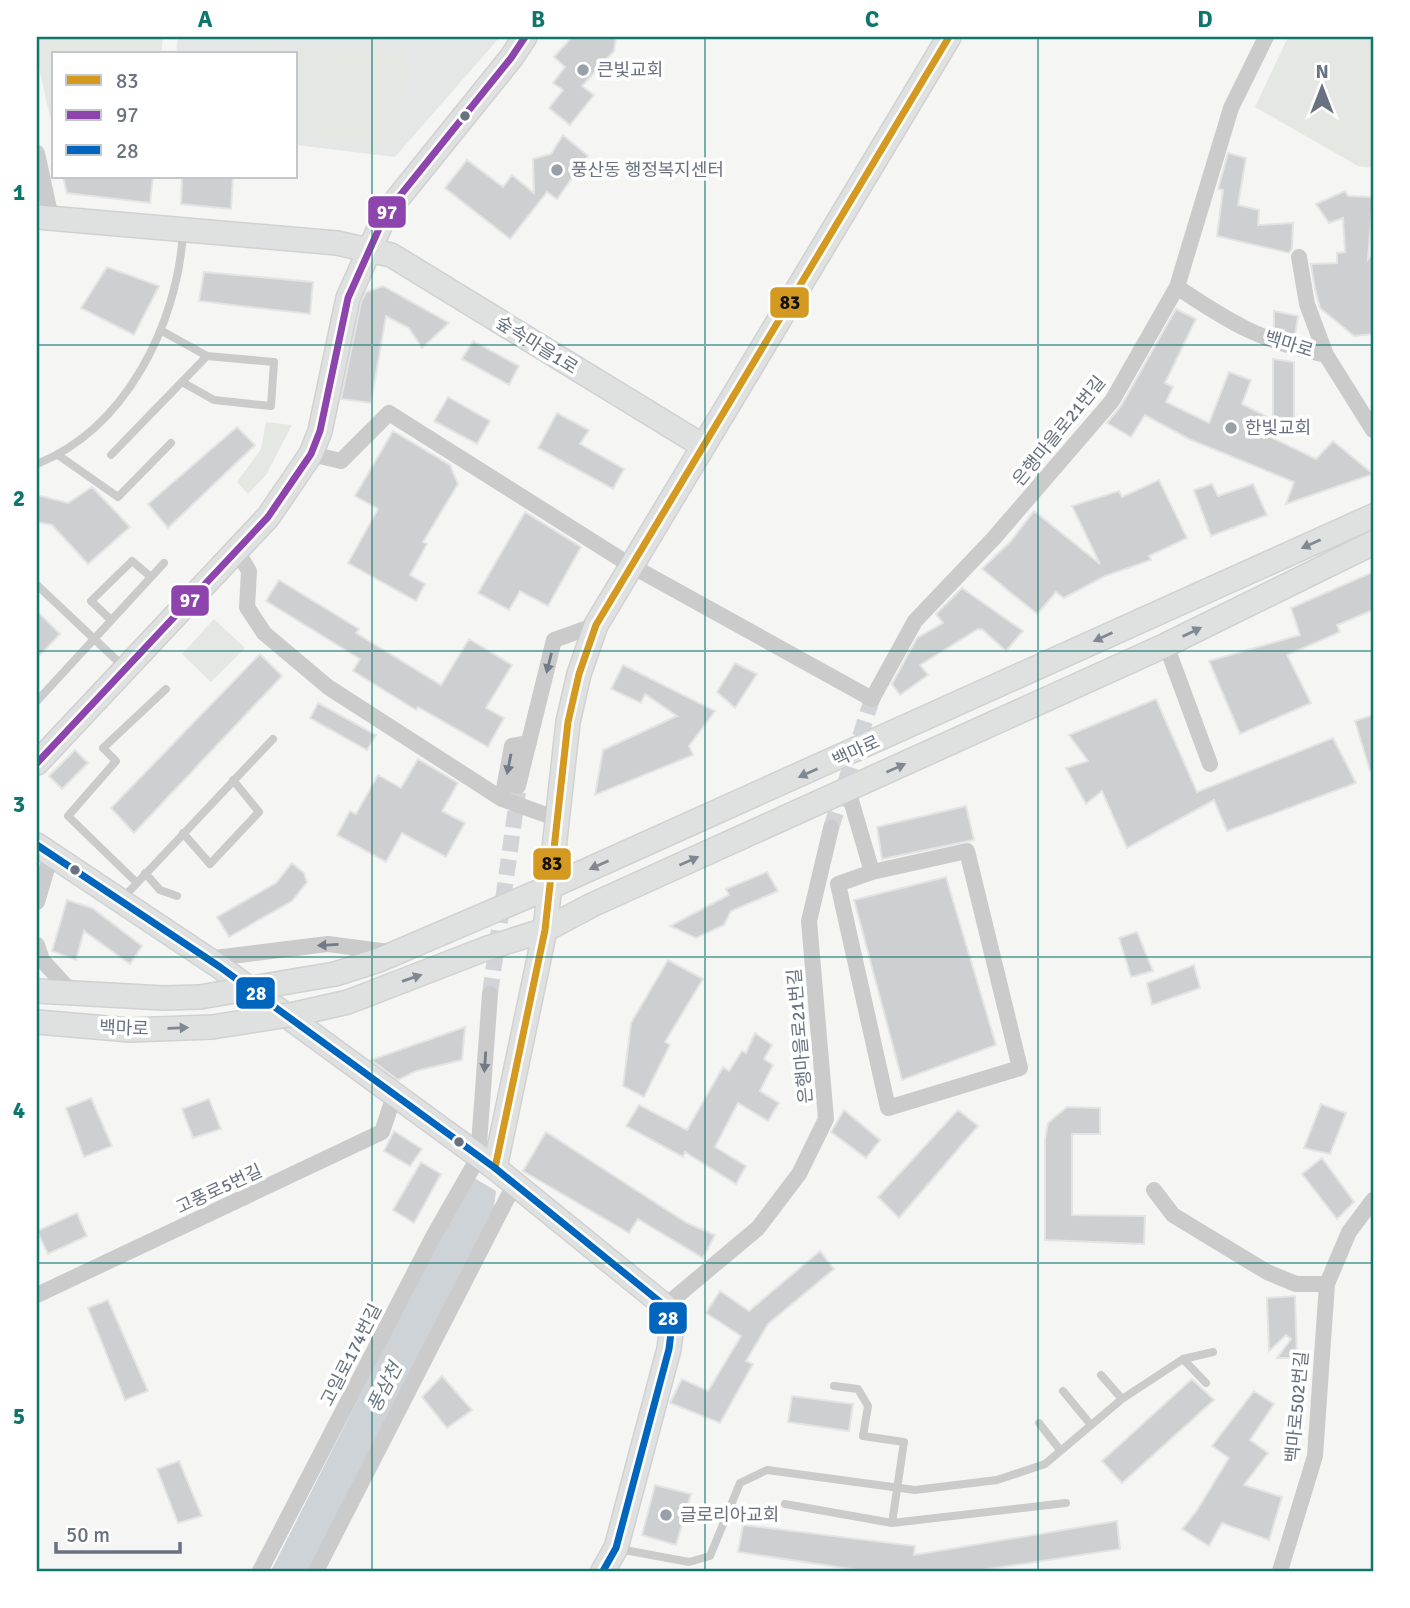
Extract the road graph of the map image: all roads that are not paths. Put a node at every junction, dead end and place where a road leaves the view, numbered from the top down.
1 (525, 37) edge
2 (948, 37) edge
3 (1266, 37) edge
4 (37, 153) edge
5 (44, 217) edge
6 (183, 229) junction
7 (368, 248) junction
8 (1299, 257) dead end
9 (1177, 287) junction
10 (162, 331) junction
11 (1326, 355) junction
12 (207, 356) junction
13 (182, 382) junction
14 (1373, 430) edge
15 (170, 443) dead end
16 (704, 446) junction
17 (311, 454) junction
18 (58, 455) junction
19 (111, 455) dead end
20 (37, 464) edge
21 (1373, 516) edge
22 (1373, 543) edge
23 (237, 551) junction
24 (164, 563) dead end
25 (631, 565) junction
26 (151, 577) junction
27 (37, 585) edge
28 (111, 620) junction
29 (596, 625) junction
30 (94, 639) junction
31 (1166, 645) junction
32 (128, 670) junction
33 (166, 689) dead end
34 (37, 701) edge
35 (273, 739) dead end
36 (529, 743) junction
37 (37, 763) edge
38 (1209, 764) dead end
39 (233, 780) junction
40 (518, 786) tunnel mouth
41 (848, 790) junction
42 (502, 799) junction
43 (558, 819) junction
44 (831, 828) tunnel mouth
45 (183, 833) junction
46 (44, 850) edge
47 (872, 872) junction
48 (145, 873) junction
49 (136, 882) junction
50 (552, 886) junction
51 (177, 896) dead end
52 (37, 902) edge
53 (119, 902) junction
54 (545, 930) junction
55 (37, 945) edge
56 (396, 953) junction
57 (207, 959) junction
58 (37, 991) edge
59 (73, 994) junction
60 (490, 994) tunnel mouth
61 (37, 1023) edge
62 (394, 1096) junction
63 (487, 1163) junction
64 (514, 1185) junction
65 (1154, 1189) dead end
66 (1373, 1200) edge
67 (1327, 1284) junction
68 (37, 1295) edge
69 (665, 1306) junction
70 (1213, 1352) dead end
71 (1183, 1359) junction
72 (1101, 1375) dead end
73 (1206, 1383) dead end
74 (834, 1386) dead end
75 (1063, 1391) dead end
76 (1122, 1399) junction
77 (1039, 1423) dead end
78 (1091, 1425) junction
79 (1060, 1450) junction
80 (899, 1488) junction
81 (1066, 1503) dead end
82 (785, 1504) dead end
83 (892, 1523) junction
84 (616, 1548) junction
85 (260, 1571) edge
86 (316, 1571) edge
87 (603, 1571) edge
88 (1280, 1571) edge

1 - 7 main road
2 - 16 main road
3 - 9 street, 은행마을로21번길
4 - 5 street
5 - 6 main road, 숲속마을1로
6 - 7 main road, 숲속마을1로
6 - 10 lane
7 - 16 main road, 숲속마을1로
7 - 17 main road
8 - 11 street
9 - 11 street, 백마로
9 - 25 street, 은행마을로21번길
10 - 12 lane
10 - 18 lane
11 - 14 street, 백마로
12 - 13 lane
12 - 13 lane
13 - 19 lane
15 - 18 lane
16 - 25 main road
17 - 23 main road
17 - 25 street
18 - 20 lane
21 -> 50 main road, 백마로
31 -> 22 main road, 백마로
23 - 32 main road
23 - 42 street
24 - 26 lane
25 - 29 main road
26 - 28 lane
26 - 28 lane
27 - 30 lane
28 - 30 lane
29 -> 36 street
29 - 43 main road
30 - 32 lane
30 - 34 lane
31 - 38 street
41 -> 31 main road, 백마로
32 - 37 main road
33 - 49 lane
35 - 39 lane
36 - 40 street
36 -> 42 street
39 - 45 lane
39 - 45 lane
41 - 47 street
54 -> 41 main road, 백마로
42 - 43 street
43 - 50 main road
44 - 69 street, 은행마을로21번길
45 - 48 lane
46 - 52 street
46 - 53 main road
47 - 47 street
48 - 49 lane
48 - 51 lane
49 - 53 lane
50 - 54 main road
50 - 56 main road, 백마로
53 - 57 main road
61 -> 54 main road, 백마로, bridge
54 - 63 main road
55 - 59 street
56 -> 57 street
56 - 59 main road, 백마로, bridge
57 - 62 main road
58 - 59 main road, 백마로
60 -> 63 street
62 - 63 main road
62 - 68 street, 고풍로5번길
63 - 64 main road
63 - 85 street, 고일로174번길
64 - 69 main road
64 - 86 street
65 - 67 street
66 - 67 street, 백마로502번길
67 - 88 street, 백마로502번길
69 - 84 main road
70 - 71 lane
71 - 73 lane
71 - 76 lane
72 - 76 lane
74 - 80 lane
75 - 78 lane
76 - 78 lane
77 - 79 lane
78 - 79 lane
79 - 80 lane
80 - 83 lane
80 - 84 lane
81 - 83 lane
82 - 83 lane
84 - 87 main road

